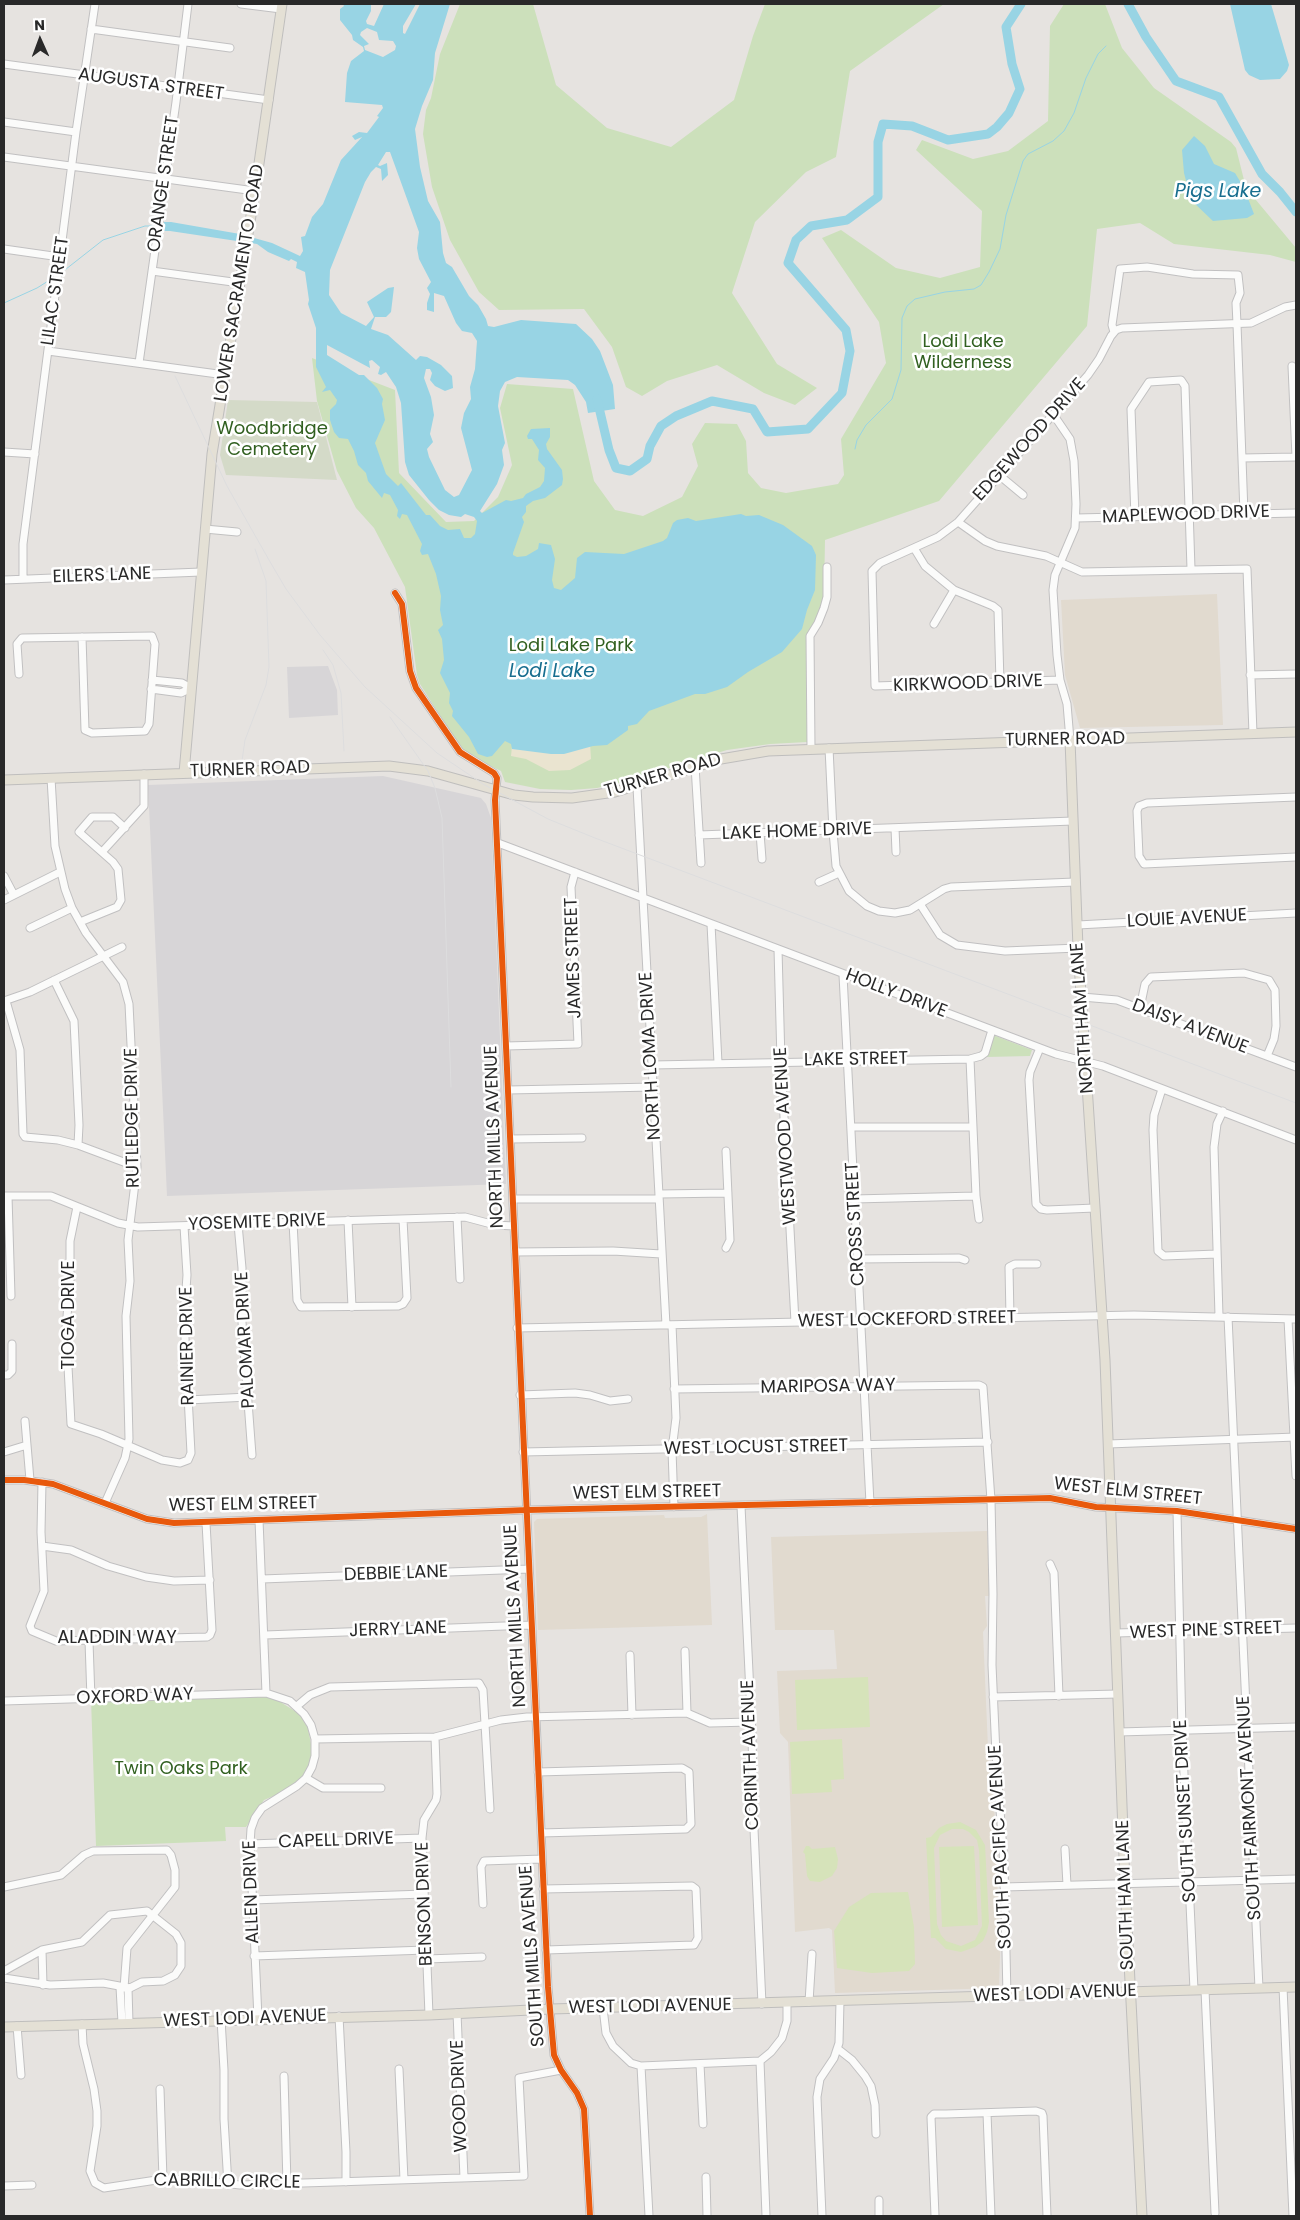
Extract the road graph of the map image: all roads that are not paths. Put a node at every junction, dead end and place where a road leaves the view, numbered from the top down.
1 (94, 4) edge
2 (188, 4) edge
3 (241, 4) edge
4 (282, 6) edge
5 (91, 29) junction
6 (184, 42) junction
7 (230, 48) dead end
8 (4, 64) edge
9 (84, 76) junction
10 (178, 88) junction
11 (269, 100) junction
12 (4, 122) edge
13 (76, 132) junction
14 (4, 157) edge
15 (72, 168) junction
16 (164, 180) junction
17 (256, 192) junction
18 (4, 249) edge
19 (60, 257) junction
20 (152, 271) junction
21 (240, 283) junction
22 (1296, 305) edge
23 (1236, 324) junction
24 (1114, 332) junction
25 (48, 351) junction
26 (139, 364) junction
27 (1292, 366) dead end
28 (225, 375) junction
29 (1053, 414) junction
30 (4, 452) edge
31 (36, 454) junction
32 (1242, 458) junction
33 (1296, 458) edge
34 (999, 475) junction
35 (1023, 495) dead end
36 (1296, 512) edge
37 (1244, 513) junction
38 (1189, 515) junction
39 (1135, 517) junction
40 (1076, 518) junction
41 (958, 522) junction
42 (205, 529) junction
43 (237, 532) dead end
44 (914, 548) junction
45 (1061, 561) junction
46 (827, 567) dead end
47 (1191, 569) junction
48 (201, 572) junction
49 (23, 579) junction
50 (4, 580) edge
51 (954, 590) junction
52 (395, 593) dead end
53 (934, 624) dead end
54 (82, 637) junction
55 (19, 674) dead end
56 (1296, 674) edge
57 (1250, 675) junction
58 (152, 680) junction
59 (1060, 680) junction
60 (1000, 684) junction
61 (876, 686) joint
62 (191, 688) junction
63 (151, 689) junction
64 (1296, 732) edge
65 (1253, 734) junction
66 (1070, 740) junction
67 (811, 748) junction
68 (829, 748) junction
69 (695, 766) junction
70 (184, 773) junction
71 (144, 774) junction
72 (51, 778) junction
73 (4, 780) edge
74 (637, 787) junction
75 (496, 790) junction
76 (1296, 797) edge
77 (1073, 821) junction
78 (125, 828) junction
79 (895, 828) junction
80 (833, 831) junction
81 (760, 833) junction
82 (699, 835) junction
83 (498, 843) junction
84 (102, 852) junction
85 (896, 852) dead end
86 (1296, 856) edge
87 (762, 859) dead end
88 (701, 863) dead end
89 (60, 872) junction
90 (575, 872) junction
91 (839, 873) junction
92 (4, 876) edge
93 (819, 882) dead end
94 (1075, 882) junction
95 (14, 895) junction
96 (642, 898) junction
97 (4, 900) edge
98 (920, 904) junction
99 (72, 908) junction
100 (1296, 913) edge
101 (80, 922) junction
102 (712, 924) junction
103 (1078, 925) junction
104 (30, 928) dead end
105 (122, 947) dead end
106 (1078, 948) junction
107 (778, 949) junction
108 (103, 956) junction
109 (844, 975) junction
110 (54, 980) junction
111 (1082, 998) junction
112 (5, 1001) edge
113 (1140, 1008) junction
114 (992, 1030) junction
115 (506, 1046) junction
116 (1040, 1048) junction
117 (1266, 1056) junction
118 (970, 1058) junction
119 (848, 1060) junction
120 (781, 1061) junction
121 (1086, 1061) junction
122 (718, 1063) junction
123 (652, 1065) junction
124 (1296, 1067) edge
125 (653, 1087) junction
126 (1162, 1089) junction
127 (508, 1090) junction
128 (1223, 1111) junction
129 (851, 1127) junction
130 (973, 1127) junction
131 (582, 1138) dead end
132 (510, 1139) junction
133 (1296, 1140) edge
134 (78, 1145) junction
135 (726, 1151) dead end
136 (137, 1167) junction
137 (728, 1193) junction
138 (6, 1196) edge
139 (976, 1196) junction
140 (659, 1197) junction
141 (513, 1199) junction
142 (854, 1199) junction
143 (77, 1207) junction
144 (1095, 1208) junction
145 (457, 1217) junction
146 (403, 1219) junction
147 (979, 1219) dead end
148 (348, 1220) junction
149 (293, 1222) junction
150 (238, 1224) junction
151 (129, 1226) junction
152 (184, 1226) junction
153 (514, 1226) junction
154 (726, 1248) dead end
155 (515, 1252) junction
156 (661, 1254) junction
157 (1217, 1254) junction
158 (857, 1259) junction
159 (965, 1260) dead end
160 (1037, 1264) dead end
161 (460, 1279) dead end
162 (12, 1296) dead end
163 (352, 1307) junction
164 (1102, 1315) junction
165 (1220, 1316) junction
166 (1228, 1317) junction
167 (1010, 1318) junction
168 (1288, 1319) junction
169 (1296, 1319) edge
170 (861, 1320) junction
171 (795, 1322) junction
172 (669, 1325) junction
173 (518, 1328) junction
174 (12, 1344) dead end
175 (4, 1375) edge
176 (1294, 1382) edge
177 (981, 1386) joint
178 (864, 1387) junction
179 (674, 1389) junction
180 (520, 1395) junction
181 (248, 1396) junction
182 (628, 1399) dead end
183 (188, 1400) junction
184 (26, 1421) dead end
185 (1295, 1437) edge
186 (1235, 1440) junction
187 (988, 1442) junction
188 (1108, 1444) junction
189 (867, 1445) junction
190 (27, 1446) junction
191 (128, 1446) junction
192 (672, 1450) junction
193 (4, 1452) edge
194 (523, 1452) junction
195 (252, 1455) dead end
196 (1296, 1476) edge
197 (4, 1480) edge
198 (30, 1480) junction
199 (42, 1482) junction
200 (991, 1500) junction
201 (105, 1503) junction
202 (870, 1503) junction
203 (741, 1506) junction
204 (674, 1507) junction
205 (1111, 1508) junction
206 (526, 1510) junction
207 (1177, 1511) junction
208 (259, 1520) junction
209 (1239, 1520) junction
210 (206, 1523) junction
211 (1296, 1529) edge
212 (42, 1546) junction
213 (1050, 1564) dead end
214 (529, 1569) junction
215 (262, 1579) junction
216 (210, 1580) junction
217 (532, 1625) junction
218 (1296, 1628) edge
219 (1243, 1629) junction
220 (1180, 1631) junction
221 (1116, 1633) junction
222 (265, 1635) junction
223 (90, 1641) junction
224 (685, 1651) dead end
225 (630, 1655) dead end
226 (266, 1693) junction
227 (1118, 1694) junction
228 (1059, 1696) junction
229 (993, 1697) junction
230 (91, 1699) junction
231 (4, 1701) edge
232 (297, 1706) junction
233 (687, 1713) junction
234 (632, 1714) junction
235 (536, 1716) junction
236 (751, 1722) junction
237 (484, 1725) junction
238 (1296, 1727) edge
239 (1246, 1729) junction
240 (1182, 1731) junction
241 (1119, 1732) junction
242 (435, 1737) junction
243 (315, 1739) junction
244 (538, 1772) junction
245 (306, 1778) junction
246 (381, 1788) dead end
247 (490, 1810) dead end
248 (541, 1833) junction
249 (422, 1838) junction
250 (250, 1844) junction
251 (1065, 1849) dead end
252 (542, 1859) junction
253 (1296, 1879) edge
254 (1254, 1880) junction
255 (1189, 1882) junction
256 (1125, 1884) junction
257 (1067, 1885) junction
258 (4, 1887) edge
259 (1004, 1887) junction
260 (543, 1890) junction
261 (424, 1894) junction
262 (252, 1900) junction
263 (483, 1904) dead end
264 (154, 1916) junction
265 (42, 1950) junction
266 (426, 1950) junction
267 (546, 1950) junction
268 (812, 1954) dead end
269 (254, 1956) junction
270 (482, 1958) dead end
271 (427, 1959) junction
272 (4, 1972) edge
273 (4, 1978) edge
274 (43, 1985) junction
275 (124, 1987) junction
276 (1283, 1987) junction
277 (1296, 1987) edge
278 (1259, 1988) junction
279 (1194, 1990) junction
280 (1205, 1990) junction
281 (1130, 1991) junction
282 (1007, 1996) junction
283 (840, 2001) junction
284 (809, 2002) junction
285 (787, 2003) junction
286 (762, 2004) junction
287 (603, 2008) junction
288 (550, 2009) junction
289 (457, 2013) junction
290 (429, 2015) junction
291 (339, 2016) junction
292 (258, 2018) junction
293 (222, 2020) junction
294 (125, 2023) junction
295 (82, 2024) junction
296 (4, 2026) edge
297 (17, 2026) junction
298 (838, 2049) junction
299 (760, 2061) junction
300 (700, 2064) junction
301 (641, 2066) junction
302 (399, 2069) dead end
303 (560, 2070) junction
304 (21, 2075) dead end
305 (284, 2076) dead end
306 (160, 2088) dead end
307 (987, 2113) junction
308 (703, 2124) dead end
309 (876, 2134) dead end
310 (706, 2177) dead end
311 (464, 2178) junction
312 (163, 2179) junction
313 (404, 2180) junction
314 (346, 2182) junction
315 (287, 2184) junction
316 (32, 2185) dead end
317 (228, 2185) junction
318 (4, 2186) edge
319 (879, 2200) dead end
320 (1214, 2213) dead end
321 (590, 2216) edge
322 (649, 2216) edge
323 (707, 2216) edge
324 (766, 2216) edge
325 (822, 2216) edge
326 (879, 2216) edge
327 (935, 2216) edge
328 (991, 2216) edge
329 (1047, 2216) edge
330 (1142, 2216) edge
331 (1294, 2216) edge

1 - 5 street, LILAC STREET
2 - 6 street, ORANGE STREET
3 - 4 street
4 - 11 main road, LOWER SACRAMENTO ROAD
5 - 6 street
5 - 9 street, LILAC STREET
6 - 7 street
6 - 10 street, ORANGE STREET
8 - 9 street, AUGUSTA STREET
9 - 10 street, AUGUSTA STREET
9 - 13 street, LILAC STREET
10 - 11 street, AUGUSTA STREET
10 - 16 street, ORANGE STREET
11 - 17 main road, LOWER SACRAMENTO ROAD
12 - 13 street
13 - 15 street, LILAC STREET
14 - 15 street
15 - 16 street
15 - 19 street, LILAC STREET
16 - 17 street
16 - 20 street, ORANGE STREET
17 - 21 main road, LOWER SACRAMENTO ROAD
18 - 19 street
19 - 25 street, LILAC STREET
20 - 21 street
20 - 26 street, ORANGE STREET
21 - 28 main road, LOWER SACRAMENTO ROAD
22 - 23 street
23 - 24 street
23 - 24 street
23 - 32 street
24 - 29 street, EDGEWOOD DRIVE
25 - 26 street
25 - 31 street, LILAC STREET
26 - 28 street
27 - 33 street
28 - 42 main road, LOWER SACRAMENTO ROAD
29 - 34 street, EDGEWOOD DRIVE
29 - 40 street, NORTH HAM LANE
30 - 31 street
31 - 49 street, LILAC STREET
32 - 33 street
32 - 37 street
34 - 35 street
34 - 41 street, EDGEWOOD DRIVE
36 - 37 street, MAPLEWOOD DRIVE
37 - 38 street, MAPLEWOOD DRIVE
38 - 39 street, MAPLEWOOD DRIVE
38 - 39 street
38 - 47 street
39 - 40 street, MAPLEWOOD DRIVE
40 - 45 street, NORTH HAM LANE
41 - 44 street, EDGEWOOD DRIVE
41 - 45 street
42 - 43 street
42 - 48 main road, LOWER SACRAMENTO ROAD
44 - 51 street
44 - 61 street, EDGEWOOD DRIVE
45 - 47 street
45 - 59 street, NORTH HAM LANE
46 - 67 street
47 - 57 street
48 - 49 street, EILERS LANE
48 - 62 main road, LOWER SACRAMENTO ROAD
49 - 50 street, EILERS LANE
51 - 53 street
51 - 60 street
52 - 75 street, NORTH MILLS AVENUE
54 - 55 street
54 - 58 street
54 - 63 street
56 - 57 street
57 - 65 street
58 - 62 street
58 - 63 street
59 - 60 street, KIRKWOOD DRIVE
59 - 66 street, NORTH HAM LANE
60 - 61 street, KIRKWOOD DRIVE
62 - 63 street
62 - 70 main road, LOWER SACRAMENTO ROAD
64 - 65 main road, TURNER ROAD
65 - 66 main road, TURNER ROAD
66 - 68 main road, TURNER ROAD
66 - 77 main road, NORTH HAM LANE
67 - 68 main road, TURNER ROAD
67 - 69 main road, TURNER ROAD
68 - 80 street
69 - 74 main road, TURNER ROAD
69 - 82 street
70 - 71 main road, TURNER ROAD
70 - 75 main road, TURNER ROAD
71 - 72 main road, TURNER ROAD
71 - 78 street
72 - 73 main road, TURNER ROAD
72 - 89 street, RUTLEDGE DRIVE
74 - 75 main road, TURNER ROAD
74 - 96 street, NORTH LOMA DRIVE
75 - 83 street, NORTH MILLS AVENUE
76 - 86 street
77 - 79 street, LAKE HOME DRIVE
77 - 94 main road, NORTH HAM LANE
78 - 84 street
78 - 84 street
79 - 80 street, LAKE HOME DRIVE
79 - 85 street, LAKE HOME DRIVE
80 - 81 street, LAKE HOME DRIVE
80 - 91 street
81 - 82 street, LAKE HOME DRIVE
81 - 87 street
82 - 88 street
83 - 90 street, HOLLY DRIVE
83 - 115 street, NORTH MILLS AVENUE
84 - 101 street
89 - 95 street
89 - 99 street, RUTLEDGE DRIVE
90 - 96 street, HOLLY DRIVE
90 - 115 street, JAMES STREET
91 - 93 street
91 - 98 street
92 - 95 street
94 - 98 street
94 - 103 main road, NORTH HAM LANE
95 - 97 street
96 - 102 street, HOLLY DRIVE
96 - 123 street, NORTH LOMA DRIVE
98 - 106 street
99 - 101 street, RUTLEDGE DRIVE
99 - 104 street
100 - 103 street, LOUIE AVENUE
101 - 108 street, RUTLEDGE DRIVE
102 - 107 street, HOLLY DRIVE
102 - 122 street
103 - 106 main road, NORTH HAM LANE
105 - 108 street
106 - 111 main road, NORTH HAM LANE
107 - 109 street, HOLLY DRIVE
107 - 120 street, WESTWOOD AVENUE
108 - 110 street
108 - 136 street, RUTLEDGE DRIVE
109 - 114 street, HOLLY DRIVE
109 - 119 street, CROSS STREET
110 - 112 street
110 - 134 street
111 - 113 street, DAISY AVENUE
111 - 121 main road, NORTH HAM LANE
112 - 134 street
113 - 117 street, DAISY AVENUE
113 - 117 street
114 - 116 street, HOLLY DRIVE
114 - 118 street
115 - 127 street, NORTH MILLS AVENUE
116 - 121 street, HOLLY DRIVE
116 - 144 street
117 - 124 street, DAISY AVENUE
118 - 119 street, LAKE STREET
118 - 130 street
119 - 120 street, LAKE STREET
119 - 129 street, CROSS STREET
120 - 122 street, LAKE STREET
120 - 171 street, WESTWOOD AVENUE
121 - 126 street, HOLLY DRIVE
121 - 144 main road, NORTH HAM LANE
122 - 123 street, LAKE STREET
123 - 125 street, NORTH LOMA DRIVE
125 - 127 street
125 - 140 street, NORTH LOMA DRIVE
126 - 128 street, HOLLY DRIVE
126 - 157 street
127 - 132 street, NORTH MILLS AVENUE
128 - 133 street, HOLLY DRIVE
128 - 157 street
129 - 130 street
129 - 142 street, CROSS STREET
130 - 139 street
131 - 132 street
132 - 141 street, NORTH MILLS AVENUE
134 - 136 street
135 - 137 street
136 - 151 street, RUTLEDGE DRIVE
137 - 140 street
137 - 154 street
138 - 143 street, YOSEMITE DRIVE
138 - 162 street
139 - 142 street
139 - 147 street
140 - 141 street
140 - 156 street, NORTH LOMA DRIVE
141 - 153 street, NORTH MILLS AVENUE
142 - 158 street, CROSS STREET
143 - 151 street, YOSEMITE DRIVE
143 - 191 street, TIOGA DRIVE
144 - 164 main road, NORTH HAM LANE
145 - 146 street, YOSEMITE DRIVE
145 - 153 street, YOSEMITE DRIVE
145 - 161 street
146 - 148 street, YOSEMITE DRIVE
146 - 163 street
148 - 149 street, YOSEMITE DRIVE
148 - 163 street
149 - 150 street, YOSEMITE DRIVE
149 - 163 street
150 - 152 street, YOSEMITE DRIVE
150 - 181 street, PALOMAR DRIVE
151 - 152 street, YOSEMITE DRIVE
151 - 191 street, RUTLEDGE DRIVE
152 - 183 street, RAINIER DRIVE
153 - 155 street, NORTH MILLS AVENUE
155 - 156 street
155 - 173 street, NORTH MILLS AVENUE
156 - 172 street, NORTH LOMA DRIVE
157 - 165 street
158 - 159 street
158 - 170 street, CROSS STREET
160 - 167 street
164 - 165 street, WEST LOCKEFORD STREET
164 - 167 street, WEST LOCKEFORD STREET
164 - 188 main road, NORTH HAM LANE
165 - 166 street, WEST LOCKEFORD STREET
166 - 168 street, WEST LOCKEFORD STREET
166 - 186 street, SOUTH FAIRMONT AVENUE
167 - 170 street, WEST LOCKEFORD STREET
168 - 169 street, WEST LOCKEFORD STREET
168 - 176 street
170 - 171 street, WEST LOCKEFORD STREET
170 - 178 street, CROSS STREET
171 - 172 street, WEST LOCKEFORD STREET
172 - 173 street, WEST LOCKEFORD STREET
172 - 179 street, NORTH LOMA DRIVE
173 - 180 street, NORTH MILLS AVENUE
174 - 175 street
176 - 185 street
177 - 178 street, MARIPOSA WAY
177 - 187 street, SOUTH PACIFIC AVENUE
178 - 179 street, MARIPOSA WAY
178 - 189 street, CROSS STREET
179 - 192 street, NORTH LOMA DRIVE
180 - 182 street
180 - 194 street, NORTH MILLS AVENUE
181 - 183 street
181 - 195 street, PALOMAR DRIVE
183 - 191 street, RAINIER DRIVE
184 - 190 street
185 - 186 street
185 - 196 street
186 - 188 street
186 - 209 street, SOUTH FAIRMONT AVENUE
187 - 189 street, WEST LOCUST STREET
187 - 200 street, SOUTH PACIFIC AVENUE
188 - 205 main road, NORTH HAM LANE
189 - 192 street, WEST LOCUST STREET
189 - 202 street, CROSS STREET
190 - 193 street
190 - 198 street
191 - 201 street, RUTLEDGE DRIVE
192 - 194 street, WEST LOCUST STREET
192 - 204 street, NORTH LOMA DRIVE
194 - 206 street, NORTH MILLS AVENUE
197 - 198 street, WEST ELM STREET
198 - 199 street, WEST ELM STREET
199 - 201 street, WEST ELM STREET
199 - 212 street
200 - 202 street, WEST ELM STREET
200 - 205 street, WEST ELM STREET
200 - 229 street, SOUTH PACIFIC AVENUE
201 - 210 street, WEST ELM STREET
202 - 203 street, WEST ELM STREET
203 - 204 street, WEST ELM STREET
203 - 236 street, CORINTH AVENUE
204 - 206 street, WEST ELM STREET
205 - 207 street, WEST ELM STREET
205 - 221 main road, NORTH HAM LANE
206 - 208 street, WEST ELM STREET
206 - 214 street, NORTH MILLS AVENUE
207 - 209 street, WEST ELM STREET
207 - 220 street, SOUTH SUNSET DRIVE
208 - 210 street, WEST ELM STREET
208 - 215 street
209 - 211 street, WEST ELM STREET
209 - 219 street, SOUTH FAIRMONT AVENUE
210 - 216 street
212 - 216 street
212 - 223 street, ALADDIN WAY
213 - 228 street
214 - 215 street, DEBBIE LANE
214 - 217 street, NORTH MILLS AVENUE
215 - 222 street
216 - 223 street, ALADDIN WAY
217 - 222 street, JERRY LANE
217 - 235 street, NORTH MILLS AVENUE
218 - 219 street, WEST PINE STREET
219 - 220 street, WEST PINE STREET
219 - 239 street, SOUTH FAIRMONT AVENUE
220 - 221 street, WEST PINE STREET
220 - 240 street, SOUTH SUNSET DRIVE
221 - 227 main road, SOUTH HAM LANE
222 - 226 street
223 - 230 street
224 - 233 street
225 - 234 street
226 - 230 street, OXFORD WAY
226 - 232 street
227 - 228 street
227 - 241 main road, SOUTH HAM LANE
228 - 229 street
229 - 259 street, SOUTH PACIFIC AVENUE
230 - 231 street, OXFORD WAY
232 - 237 street
232 - 243 street
233 - 234 street
233 - 236 street
234 - 235 street
235 - 237 street
235 - 244 street, SOUTH MILLS AVENUE
236 - 286 street, CORINTH AVENUE
237 - 242 street
237 - 247 street
238 - 239 street
239 - 240 street
239 - 254 street, SOUTH FAIRMONT AVENUE
240 - 241 street
240 - 255 street, SOUTH SUNSET DRIVE
241 - 256 main road, SOUTH HAM LANE
242 - 243 street
242 - 249 street, BENSON DRIVE
243 - 245 street
244 - 248 street, SOUTH MILLS AVENUE
244 - 248 street
245 - 246 street
245 - 250 street, ALLEN DRIVE
248 - 252 street, SOUTH MILLS AVENUE
249 - 250 street, CAPELL DRIVE
249 - 261 street, BENSON DRIVE
250 - 262 street, ALLEN DRIVE
251 - 257 street
252 - 260 street, SOUTH MILLS AVENUE
252 - 263 street
253 - 254 street
254 - 255 street
254 - 278 street, SOUTH FAIRMONT AVENUE
255 - 256 street
255 - 279 street, SOUTH SUNSET DRIVE
256 - 257 street
256 - 281 main road, SOUTH HAM LANE
257 - 259 street
258 - 264 street
259 - 282 street, SOUTH PACIFIC AVENUE
260 - 267 street, SOUTH MILLS AVENUE
260 - 267 street
261 - 262 street
261 - 266 street, BENSON DRIVE
262 - 269 street, ALLEN DRIVE
264 - 265 street
264 - 275 street
264 - 275 street
265 - 272 street
265 - 274 street
266 - 269 street
266 - 271 street, BENSON DRIVE
267 - 288 street, SOUTH MILLS AVENUE
268 - 284 street
269 - 292 street, ALLEN DRIVE
270 - 271 street
271 - 290 street, BENSON DRIVE
273 - 274 street
274 - 275 street
275 - 294 street
276 - 277 main road, WEST LODI AVENUE
276 - 278 main road, WEST LODI AVENUE
276 - 331 street
278 - 280 main road, WEST LODI AVENUE
279 - 280 main road, WEST LODI AVENUE
279 - 281 main road, WEST LODI AVENUE
280 - 320 street
281 - 282 main road, WEST LODI AVENUE
281 - 330 main road, SOUTH HAM LANE
282 - 283 main road, WEST LODI AVENUE
283 - 284 main road, WEST LODI AVENUE
283 - 298 street
284 - 285 main road, WEST LODI AVENUE
285 - 286 main road, WEST LODI AVENUE
285 - 299 street
286 - 287 main road, WEST LODI AVENUE
287 - 288 main road, WEST LODI AVENUE
287 - 301 street
288 - 289 main road, WEST LODI AVENUE
288 - 303 street, SOUTH MILLS AVENUE
289 - 290 main road, WEST LODI AVENUE
289 - 311 street, WOOD DRIVE
290 - 291 main road, WEST LODI AVENUE
291 - 292 main road, WEST LODI AVENUE
291 - 314 street
292 - 293 main road, WEST LODI AVENUE
293 - 294 main road, WEST LODI AVENUE
293 - 317 street
294 - 295 main road, WEST LODI AVENUE
295 - 297 main road, WEST LODI AVENUE
295 - 312 street, CABRILLO CIRCLE
296 - 297 main road, WEST LODI AVENUE
297 - 304 street
298 - 309 street
298 - 325 street
299 - 300 street
299 - 324 street
300 - 301 street
300 - 308 street
301 - 322 street
302 - 313 street
303 - 311 street, CABRILLO CIRCLE
303 - 321 street, SOUTH MILLS AVENUE
305 - 315 street
306 - 312 street
307 - 327 street
307 - 328 street
307 - 329 street
310 - 323 street
311 - 313 street, CABRILLO CIRCLE
312 - 317 street, CABRILLO CIRCLE
313 - 314 street, CABRILLO CIRCLE
314 - 315 street, CABRILLO CIRCLE
315 - 317 street, CABRILLO CIRCLE
316 - 318 street
319 - 326 street

